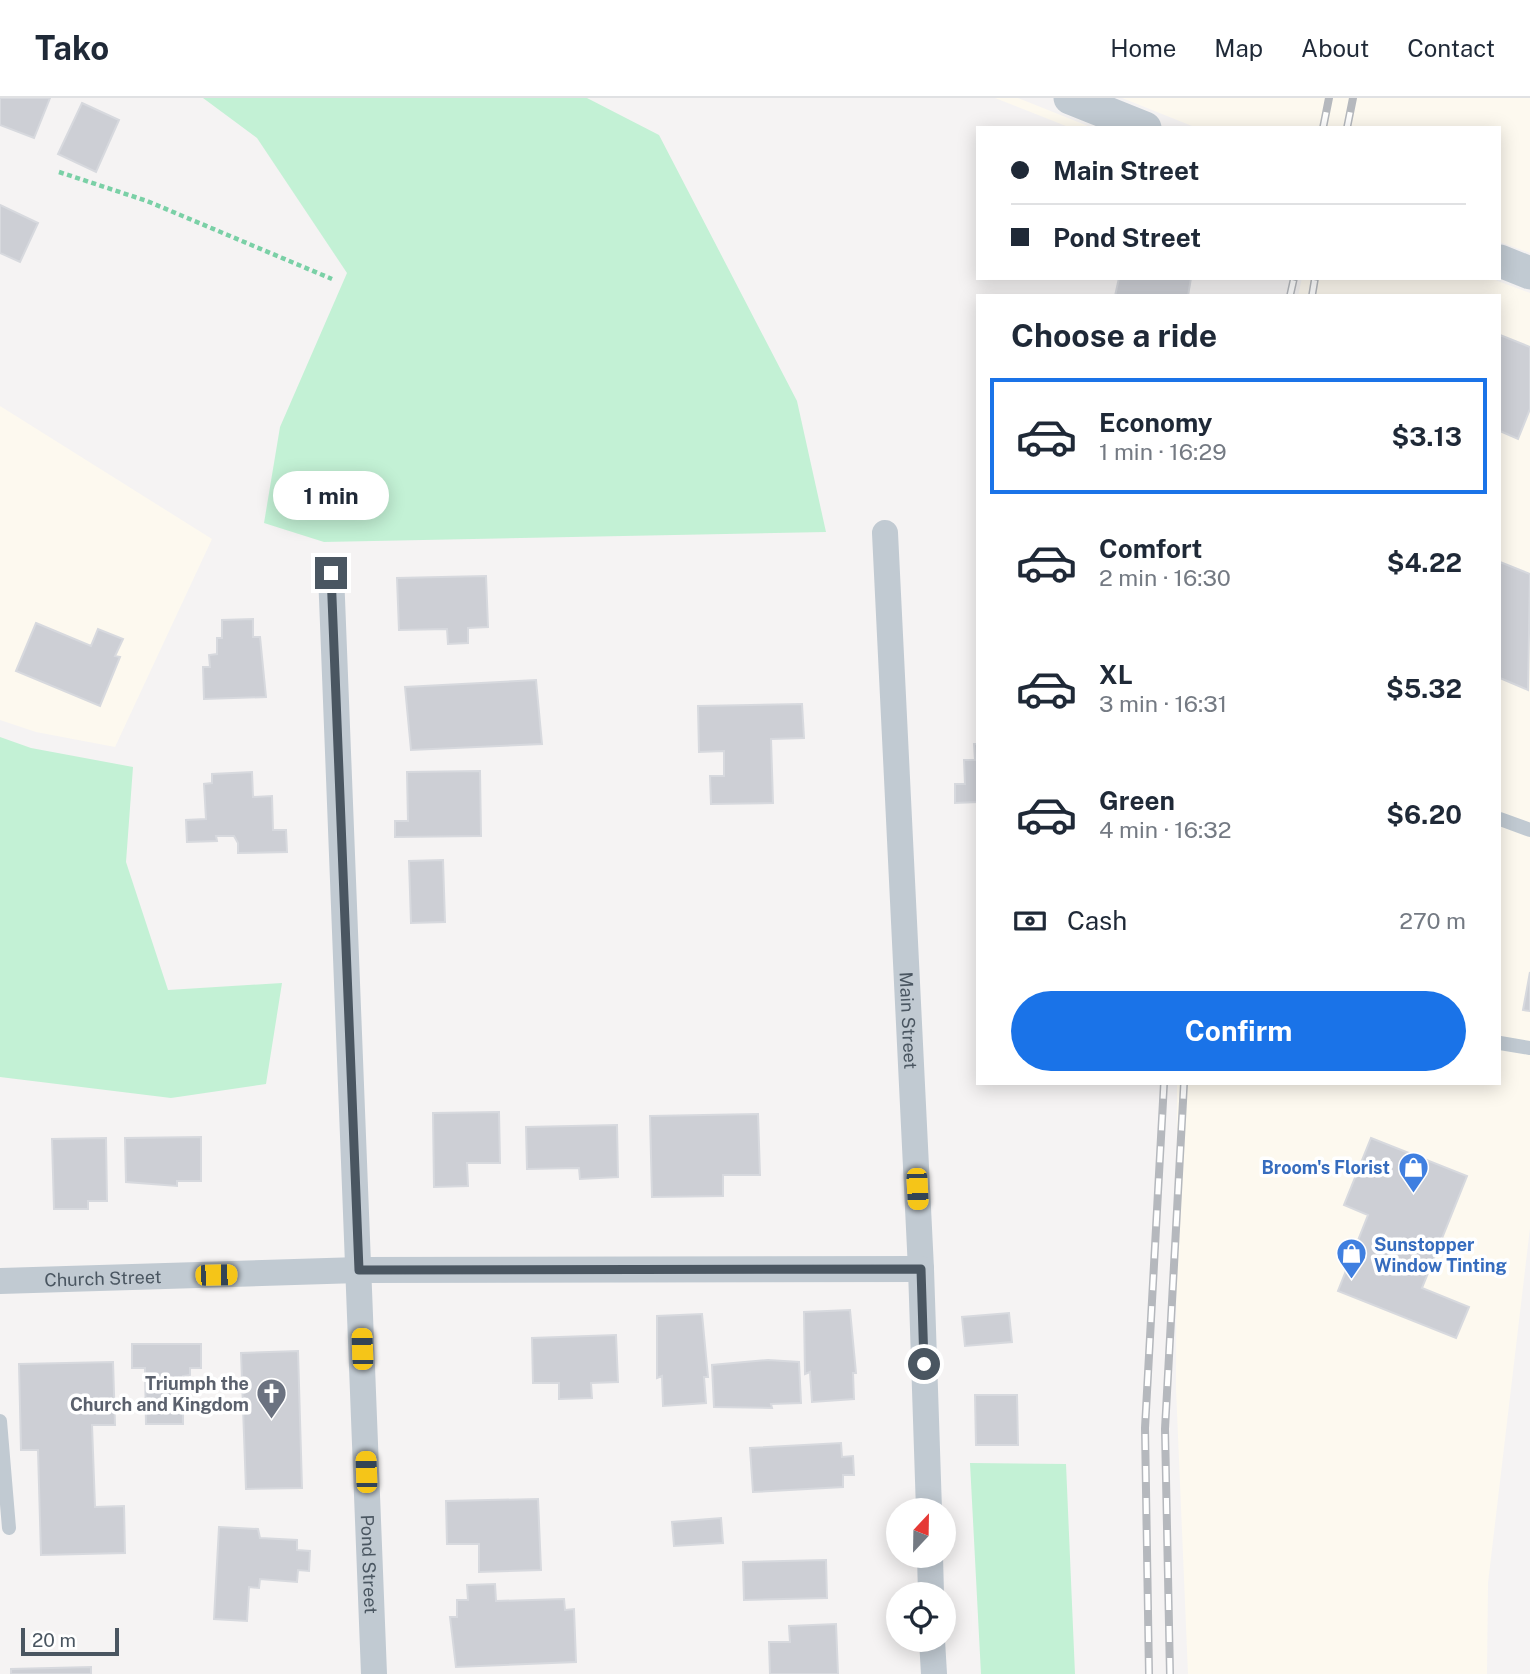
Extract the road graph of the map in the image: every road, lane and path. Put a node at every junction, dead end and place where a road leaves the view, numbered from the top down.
1 (1070, 98) edge
2 (1140, 126) edge
3 (59, 172) dead end
4 (1501, 261) edge
5 (1530, 273) edge
6 (332, 279) dead end
7 (885, 533) dead end
8 (331, 573) dead end
9 (1501, 819) edge
10 (1530, 830) edge
11 (1501, 1043) edge
12 (1530, 1048) edge
13 (921, 1269) junction
14 (359, 1270) junction
15 (0, 1282) edge
16 (0, 1421) edge
17 (929, 1498) edge
18 (9, 1528) dead end
19 (933, 1652) edge
20 (374, 1674) edge
21 (934, 1674) edge

1 - 2 street
3 - 6 path
4 - 5 street
7 - 13 street, Main Street
8 - 14 street, Pond Street
9 - 10 lane
11 - 12 lane
13 - 14 street, Church Street
13 - 17 street, Main Street
14 - 15 street, Church Street
14 - 20 street, Pond Street
16 - 18 lane
19 - 21 street

